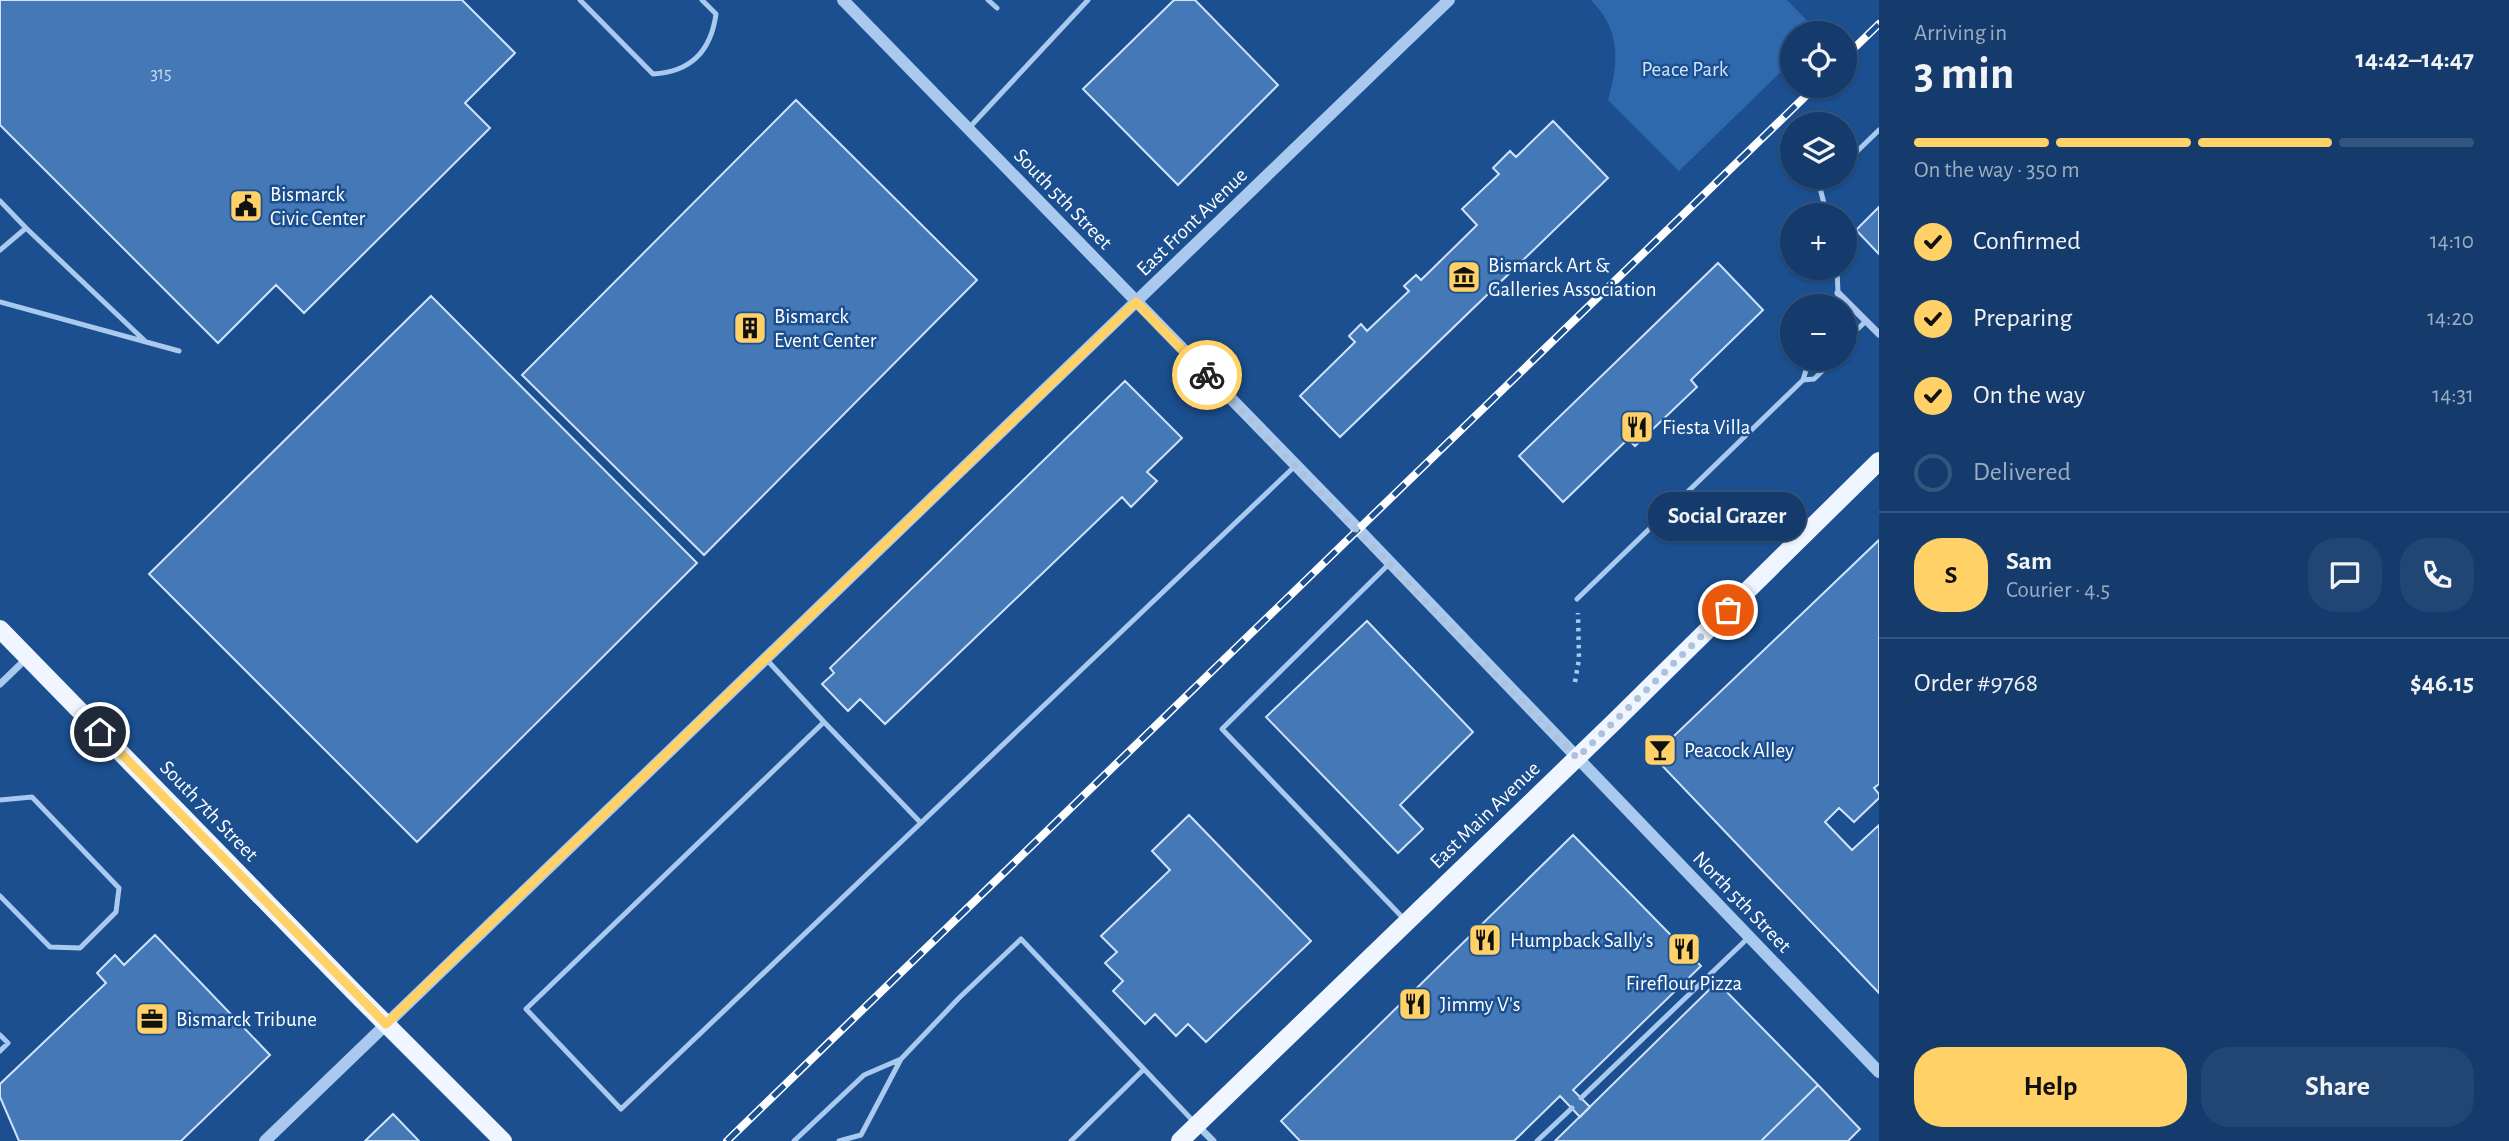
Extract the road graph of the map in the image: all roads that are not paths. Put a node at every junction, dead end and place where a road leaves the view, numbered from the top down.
1 (580, 0) edge
2 (702, 0) edge
3 (844, 0) edge
4 (988, 0) edge
5 (1088, 0) edge
6 (1449, 0) edge
7 (997, 8) dead end
8 (968, 129) junction
9 (1879, 130) edge
10 (1857, 151) edge
11 (0, 201) edge
12 (26, 228) junction
13 (0, 250) edge
14 (1837, 280) edge
15 (1838, 293) joint
16 (0, 302) edge
17 (1136, 302) junction
18 (1866, 321) junction
19 (1857, 330) edge
20 (1879, 334) edge
21 (146, 342) junction
22 (179, 351) dead end
23 (1806, 371) edge
24 (1822, 371) edge
25 (1803, 380) junction
26 (1879, 461) edge
27 (1296, 466) junction
28 (1390, 563) junction
29 (1577, 599) road end
30 (0, 629) edge
31 (27, 657) junction
32 (766, 658) junction
33 (0, 684) edge
34 (824, 722) junction
35 (1577, 758) junction
36 (0, 800) edge
37 (921, 823) junction
38 (0, 896) edge
39 (1407, 922) junction
40 (1749, 937) junction
41 (386, 1024) junction
42 (0, 1035) edge
43 (0, 1051) edge
44 (901, 1059) junction
45 (1143, 1070) junction
46 (1879, 1072) edge
47 (1581, 1098) dead end
48 (1572, 1108) dead end
49 (1197, 1125) junction
50 (861, 1135) junction
51 (265, 1141) edge
52 (503, 1141) edge
53 (794, 1141) edge
54 (839, 1141) edge
55 (867, 1141) edge
56 (1071, 1141) edge
57 (1180, 1141) edge
58 (1213, 1141) edge
59 (1536, 1141) edge

1 - 2 lane
3 - 8 street, South 5th Street
4 - 7 lane
5 - 8 lane
6 - 17 street, East Front Avenue
8 - 17 street, South 5th Street
9 - 10 lane
11 - 12 lane
12 - 13 lane
12 - 21 lane
14 - 15 lane
15 - 18 street
16 - 21 lane
17 - 27 street, South 5th Street
17 - 32 street, East Front Avenue
18 - 19 lane
18 - 20 street
21 - 22 lane
23 - 25 lane
24 - 25 lane
25 - 29 lane
26 - 35 main road, East Main Avenue
27 - 28 street, South 5th Street
27 - 37 lane
28 - 35 street, South 5th Street
28 - 39 lane
30 - 31 main road, South 7th Street
31 - 33 street
31 - 41 main road, South 7th Street
32 - 34 lane
32 - 41 street, East Front Avenue
34 - 37 lane
34 - 37 lane
35 - 39 main road, East Main Avenue
35 - 40 street, North 5th Street
36 - 38 lane
39 - 49 main road, East Main Avenue
40 - 46 street, North 5th Street
40 - 47 lane
41 - 51 street, East Front Avenue
41 - 52 main road, South 7th Street
42 - 43 lane
44 - 45 lane
44 - 50 lane
44 - 53 lane
45 - 49 lane
45 - 56 lane
48 - 59 lane
49 - 57 main road, East Main Avenue
49 - 58 street
50 - 54 lane
50 - 55 lane

